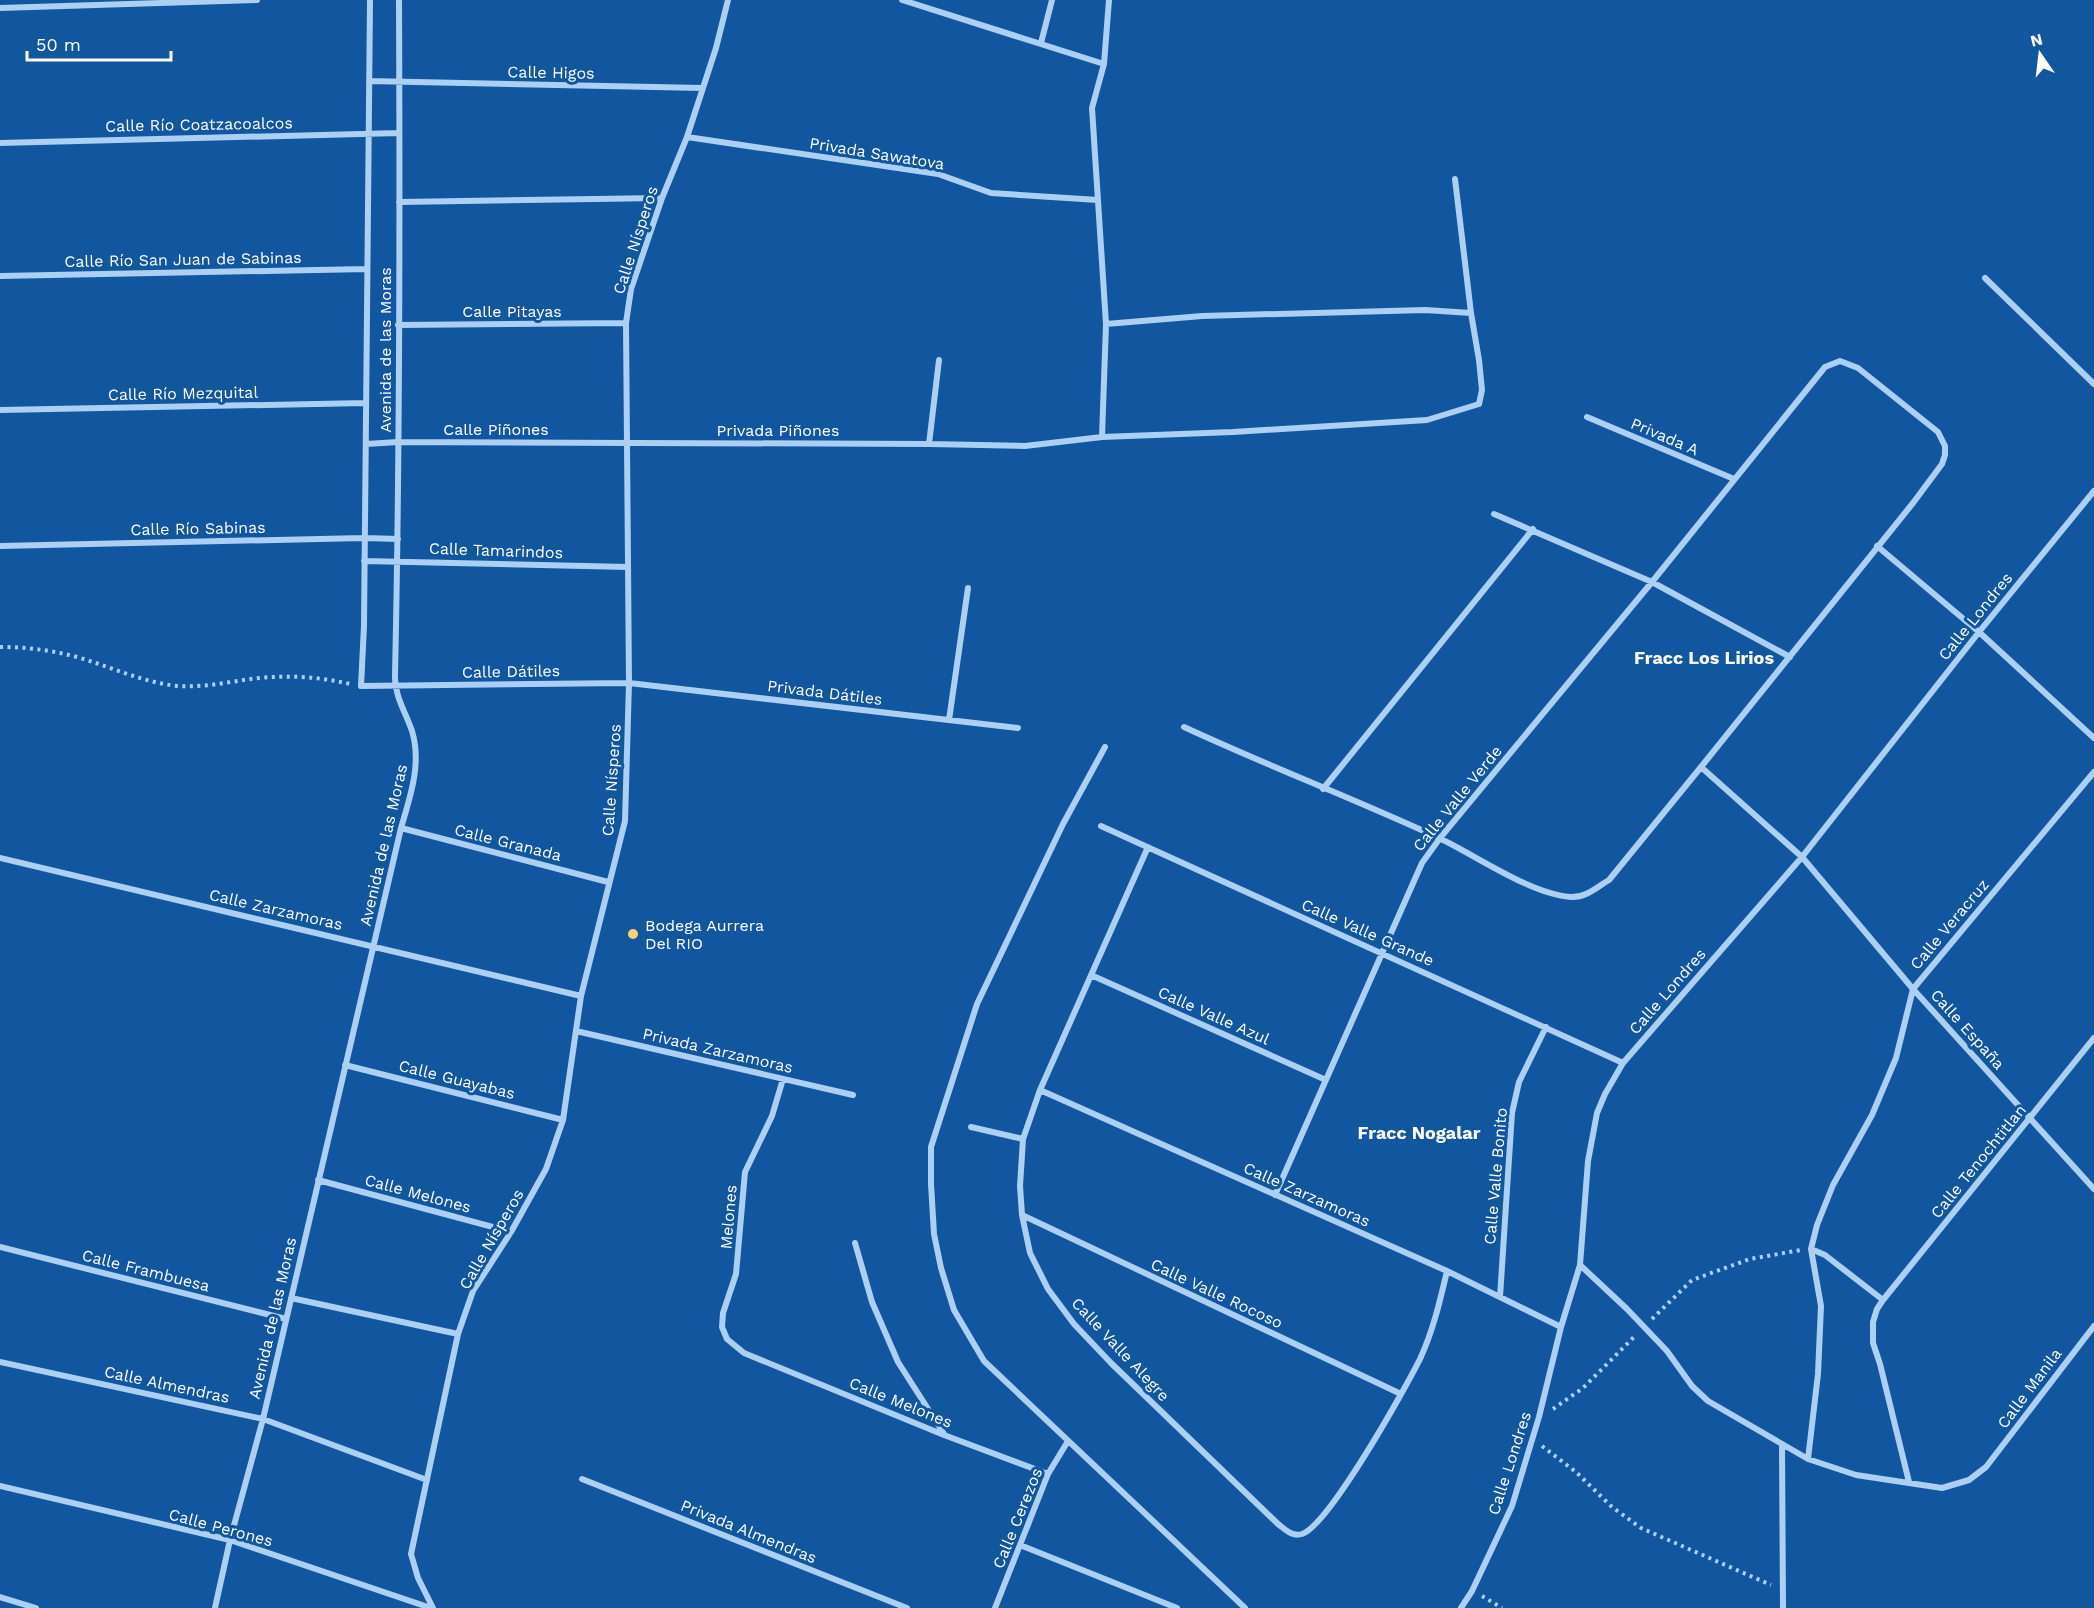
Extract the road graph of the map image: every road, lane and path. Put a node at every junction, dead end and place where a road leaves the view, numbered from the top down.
1 (257, 0) edge
2 (370, 0) edge
3 (399, 0) edge
4 (728, 0) edge
5 (902, 0) edge
6 (1052, 0) edge
7 (1109, 0) edge
8 (0, 8) edge
9 (1041, 43) junction
10 (1104, 64) junction
11 (369, 81) junction
12 (399, 83) junction
13 (703, 88) junction
14 (369, 134) junction
15 (399, 134) junction
16 (687, 137) junction
17 (0, 143) edge
18 (1455, 179) dead end
19 (662, 198) junction
20 (1098, 200) junction
21 (399, 202) junction
22 (367, 269) junction
23 (0, 276) edge
24 (1985, 279) dead end
25 (1471, 313) junction
26 (626, 323) junction
27 (1106, 324) junction
28 (398, 325) junction
29 (939, 360) dead end
30 (2094, 384) edge
31 (366, 403) junction
32 (0, 410) edge
33 (1587, 417) dead end
34 (1102, 437) junction
35 (398, 442) junction
36 (626, 443) junction
37 (366, 444) junction
38 (929, 444) junction
39 (1734, 479) junction
40 (2094, 491) edge
41 (1494, 514) dead end
42 (1533, 529) junction
43 (364, 538) junction
44 (398, 539) junction
45 (0, 546) edge
46 (1877, 546) junction
47 (397, 560) junction
48 (364, 561) junction
49 (628, 567) junction
50 (1652, 582) junction
51 (968, 588) dead end
52 (1979, 632) junction
53 (0, 647) edge
54 (1790, 657) junction
55 (629, 683) junction
56 (361, 686) junction
57 (394, 687) junction
58 (949, 720) junction
59 (1184, 727) dead end
60 (1018, 728) dead end
61 (2094, 738) edge
62 (1105, 747) dead end
63 (1701, 767) junction
64 (2094, 772) edge
65 (1323, 789) junction
66 (1101, 826) dead end
67 (401, 828) junction
68 (1440, 838) junction
69 (1148, 847) junction
70 (1802, 857) junction
71 (0, 858) edge
72 (608, 882) junction
73 (374, 946) junction
74 (1383, 954) junction
75 (1091, 975) junction
76 (1913, 988) junction
77 (581, 996) junction
78 (1545, 1027) junction
79 (576, 1031) junction
80 (2094, 1038) edge
81 (1623, 1063) junction
82 (345, 1065) junction
83 (783, 1079) junction
84 (1326, 1080) junction
85 (1040, 1090) junction
86 (853, 1095) dead end
87 (2030, 1118) junction
88 (563, 1120) junction
89 (971, 1127) dead end
90 (1023, 1138) junction
91 (318, 1180) junction
92 (2094, 1189) edge
93 (1275, 1195) junction
94 (1022, 1215) junction
95 (511, 1232) junction
96 (855, 1243) dead end
97 (0, 1247) edge
98 (1811, 1249) junction
99 (1580, 1265) junction
100 (1447, 1271) junction
101 (1500, 1297) junction
102 (291, 1298) junction
103 (1883, 1300) junction
104 (286, 1319) junction
105 (2094, 1326) edge
106 (1561, 1327) junction
107 (1643, 1327) junction
108 (458, 1334) junction
109 (744, 1353) joint
110 (0, 1362) edge
111 (1401, 1394) junction
112 (1539, 1417) junction
113 (263, 1419) junction
114 (944, 1435) junction
115 (1532, 1438) junction
116 (1068, 1441) junction
117 (1782, 1444) junction
118 (1808, 1459) junction
119 (1048, 1474) junction
120 (582, 1479) dead end
121 (427, 1480) junction
122 (1909, 1482) junction
123 (0, 1486) edge
124 (230, 1540) junction
125 (1020, 1545) junction
126 (1782, 1590) junction
127 (1472, 1591) junction
128 (0, 1597) edge
129 (36, 1608) edge
130 (215, 1608) edge
131 (432, 1608) edge
132 (907, 1608) edge
133 (995, 1608) edge
134 (1177, 1608) edge
135 (1245, 1608) edge
136 (1461, 1608) edge
137 (1502, 1608) edge
138 (1783, 1608) edge

1 - 8 street
2 - 11 street, Avenida de las Moras
3 - 12 street, Avenida de las Moras
4 - 13 street, Calle Nísperos
5 - 9 street
6 - 9 street
7 - 10 street
9 - 10 street
10 - 20 street
11 - 12 street, Calle Higos
11 - 14 street, Avenida de las Moras
12 - 13 street, Calle Higos
12 - 15 street, Avenida de las Moras
13 - 16 street, Calle Nísperos
14 - 15 street, Calle Río Coatzacoalcos
14 - 17 street, Calle Río Coatzacoalcos
14 - 22 street, Avenida de las Moras
15 - 21 street, Avenida de las Moras
16 - 19 street, Calle Nísperos
16 - 20 street, Privada Sawatova
18 - 25 street
19 - 21 street
19 - 26 street, Calle Nísperos
20 - 27 street
21 - 28 street, Avenida de las Moras
22 - 23 street, Calle Río San Juan de Sabinas
22 - 31 street, Avenida de las Moras
24 - 30 street
25 - 27 street
25 - 34 street, Privada Piñones
26 - 28 street, Calle Pitayas
26 - 36 street, Calle Nísperos
27 - 34 street
28 - 35 street, Avenida de las Moras
29 - 38 street
31 - 32 street, Calle Río Mezquital
31 - 37 street, Avenida de las Moras
33 - 39 street, Privada A
34 - 38 street, Privada Piñones
35 - 36 street, Calle Piñones
35 - 37 street, Calle Piñones
35 - 44 street, Avenida de las Moras
36 - 38 street, Privada Piñones
36 - 49 street, Calle Nísperos
37 - 43 street, Avenida de las Moras
39 - 46 street, Calle Valle Verde
39 - 50 street, Calle Valle Verde
40 - 52 street, Calle Londres
41 - 42 street
42 - 50 street
42 - 65 street
43 - 44 street, Calle Río Sabinas
43 - 45 street, Calle Río Sabinas
43 - 48 street, Avenida de las Moras
44 - 47 street, Avenida de las Moras
46 - 52 street
46 - 54 street
47 - 48 street, Calle Tamarindos
47 - 49 street, Calle Tamarindos
47 - 57 street, Avenida de las Moras
48 - 56 street, Avenida de las Moras
49 - 55 street, Calle Nísperos
50 - 54 street
50 - 68 street, Calle Valle Verde
51 - 58 street
52 - 61 street
52 - 70 street, Calle Londres
53 - 56 path
54 - 63 street
55 - 57 street, Calle Dátiles
55 - 58 street, Privada Dátiles
55 - 72 street, Calle Nísperos
56 - 57 street, Calle Dátiles
57 - 67 street, Avenida de las Moras
58 - 60 street, Privada Dátiles
59 - 65 street
62 - 116 street
63 - 68 street
63 - 70 street, Calle España
64 - 76 street, Calle Veracruz
65 - 68 street
66 - 69 street, Calle Valle Grande
67 - 72 street, Calle Granada
67 - 73 street, Avenida de las Moras
68 - 74 street, Calle Valle Verde
69 - 74 street, Calle Valle Grande
69 - 75 street, Calle Valle Alegre
70 - 76 street, Calle España
70 - 81 street, Calle Londres
71 - 73 street, Calle Zarzamoras
72 - 77 street, Calle Nísperos
73 - 77 street, Calle Zarzamoras
73 - 82 street, Avenida de las Moras
74 - 78 street, Calle Valle Grande
74 - 84 street, Calle Valle Verde
75 - 84 street, Calle Valle Azul
75 - 85 street, Calle Valle Alegre
76 - 87 street, Calle España
76 - 98 street, Calle Veracruz
77 - 79 street, Calle Nísperos
78 - 81 street, Calle Valle Grande
78 - 101 street, Calle Valle Bonito
79 - 83 street, Privada Zarzamoras
79 - 88 street, Calle Nísperos
80 - 87 street, Calle Tenochtitlan
81 - 99 street, Calle Londres
82 - 88 street, Calle Guayabas
82 - 91 street, Avenida de las Moras
83 - 86 street, Privada Zarzamoras
83 - 109 street, Melones
84 - 93 street, Calle Valle Verde
85 - 90 street, Calle Valle Alegre
85 - 93 street, Calle Zarzamoras
87 - 92 street, Calle España
87 - 103 street, Calle Tenochtitlan
88 - 95 street, Calle Nísperos
89 - 90 street
90 - 94 street, Calle Valle Alegre
91 - 95 street, Calle Melones
91 - 102 street, Avenida de las Moras
93 - 100 street, Calle Zarzamoras
94 - 111 street, Calle Valle Rocoso
94 - 111 street, Calle Valle Alegre
95 - 108 street, Calle Nísperos
96 - 114 street
97 - 104 street, Calle Frambuesa
98 - 103 street
98 - 107 path
98 - 118 street
99 - 106 street, Calle Londres
99 - 107 street
100 - 101 street, Calle Zarzamoras
100 - 111 street, Calle Valle Alegre
101 - 106 street, Calle Zarzamoras
102 - 104 street, Avenida de las Moras
102 - 108 street
103 - 122 street, Calle Tenochtitlan
104 - 113 street, Avenida de las Moras
105 - 122 street, Calle Manila
106 - 112 street, Calle Londres
107 - 112 path
107 - 117 street
108 - 121 street, Calle Nísperos
109 - 114 street, Calle Melones
110 - 113 street, Calle Almendras
112 - 115 street, Calle Londres
113 - 121 street, Calle Almendras
113 - 124 street, Avenida de las Moras
114 - 119 street, Calle Melones
115 - 126 path
115 - 127 street, Calle Londres
116 - 119 street, Calle Cerezos
116 - 135 street
117 - 118 street
117 - 126 street
118 - 122 street
119 - 125 street, Calle Cerezos
120 - 132 street, Privada Almendras
121 - 131 street, Calle Nísperos
123 - 124 street, Calle Perones
124 - 130 street, Avenida de las Moras
124 - 131 street, Calle Perones
125 - 133 street, Calle Cerezos
125 - 134 street
126 - 138 street
127 - 136 street, Calle Londres
127 - 137 path
128 - 129 street

